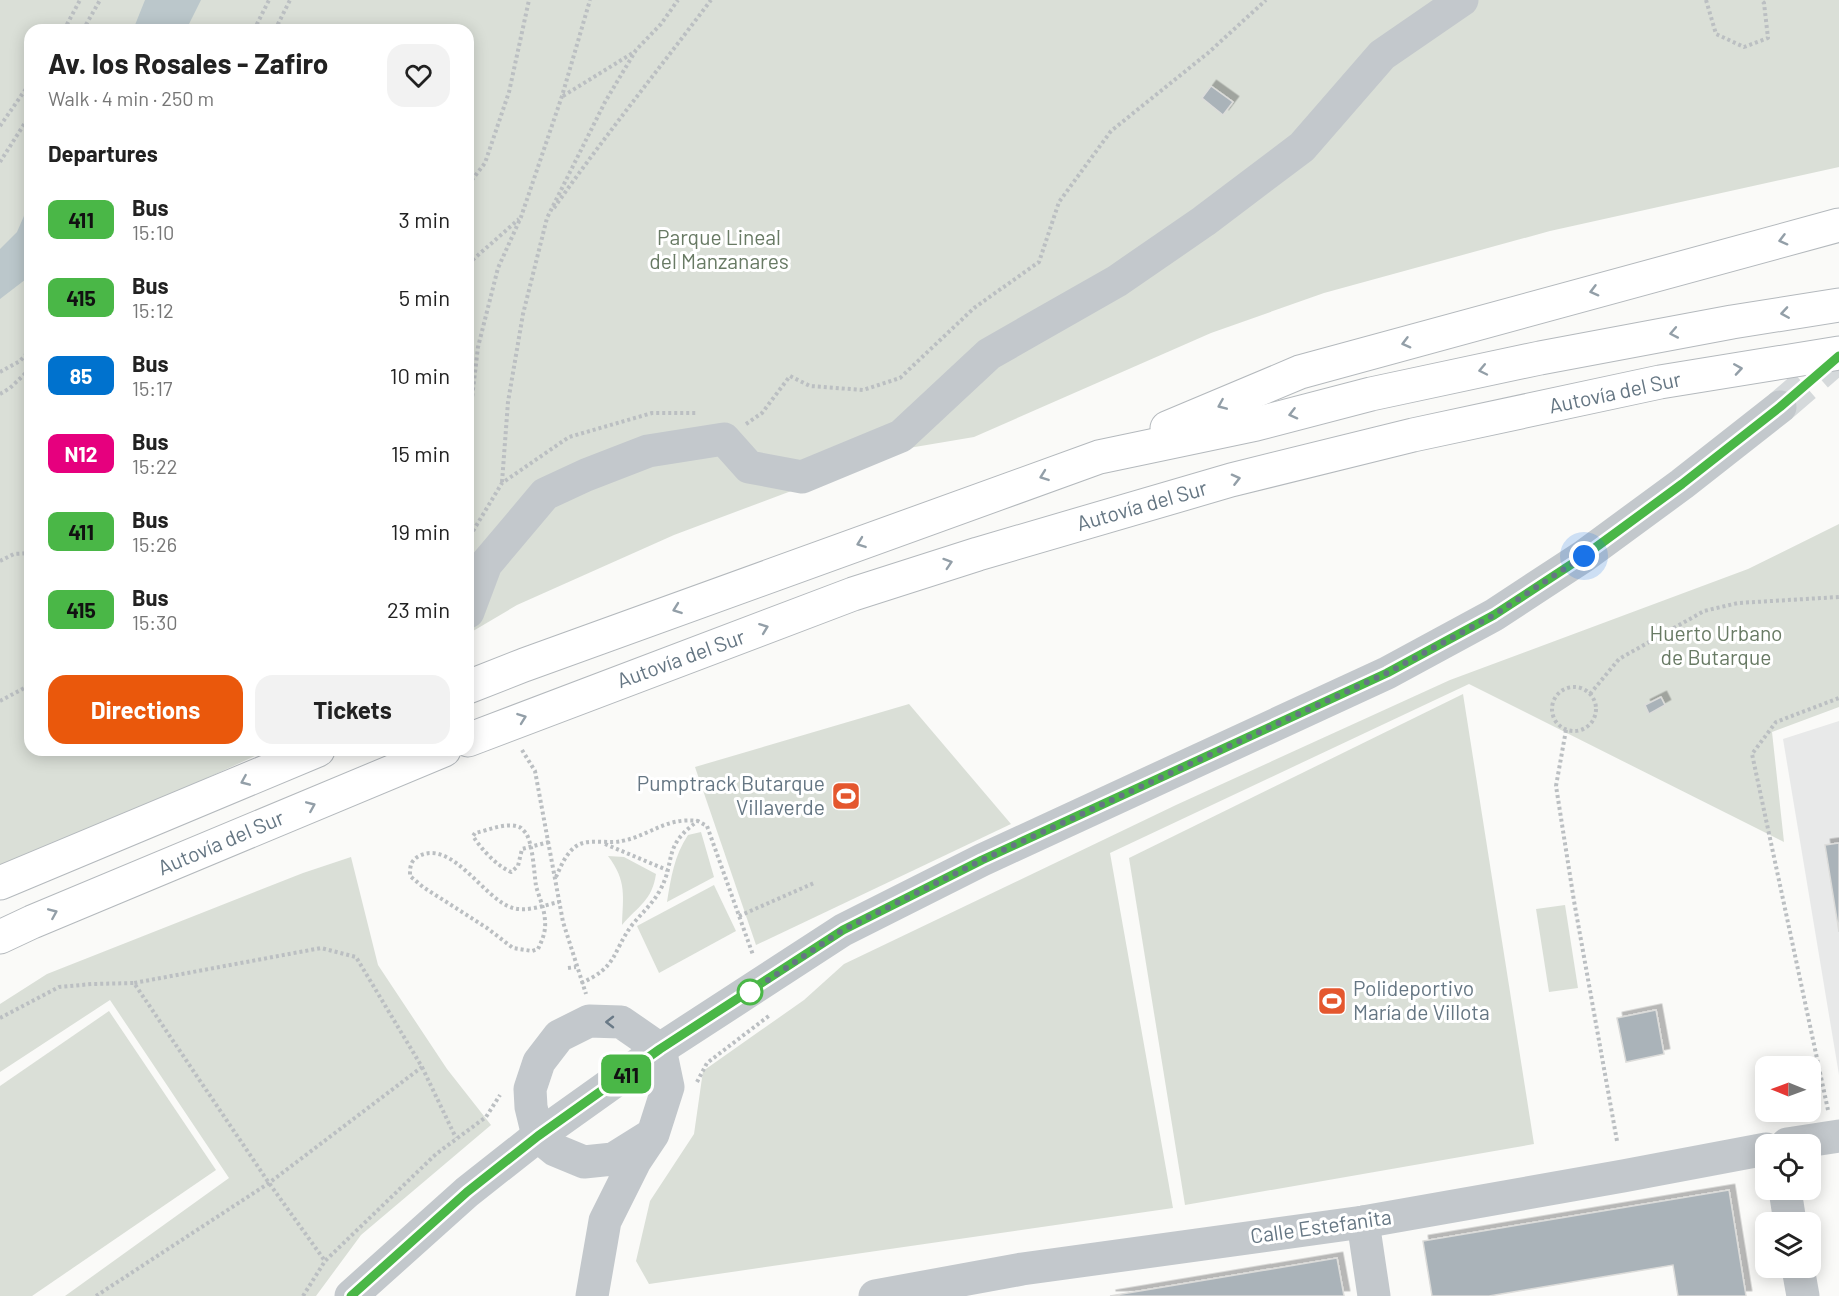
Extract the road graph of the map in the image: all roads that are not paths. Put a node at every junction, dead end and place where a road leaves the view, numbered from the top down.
1 (1462, 0) edge
2 (1839, 225) edge
3 (1839, 305) edge
4 (1839, 353) edge
5 (1780, 407) tunnel mouth
6 (1099, 457) junction
7 (474, 596) edge
8 (474, 685) edge
9 (474, 738) edge
10 (304, 756) edge
11 (430, 756) edge
12 (0, 883) edge
13 (0, 937) edge
14 (660, 1049) junction
15 (653, 1134) junction
16 (538, 1136) junction
17 (1836, 1136) edge
18 (1821, 1138) edge
19 (1755, 1151) edge
20 (584, 1162) junction
21 (606, 1221) junction
22 (1363, 1222) junction
23 (1800, 1278) edge
24 (978, 1286) edge
25 (351, 1296) edge
26 (592, 1296) edge
27 (875, 1296) edge
28 (1374, 1296) edge
29 (1803, 1296) edge

1 - 7 street
2 -> 6 highway
3 -> 6 highway
9 -> 4 highway, Autovía del Sur
5 - 14 street
6 -> 8 highway
10 -> 12 highway
13 -> 11 highway, Autovía del Sur
14 - 15 street
14 - 16 street
14 -> 16 street
15 - 20 street
15 - 21 street
16 - 20 street
16 - 25 street
17 - 18 street
19 - 22 street, Calle Estefanita
20 - 21 street
21 - 26 street
22 - 24 street, Calle Estefanita
22 - 28 street
23 - 29 street
24 - 27 street, Calle Estefanita

